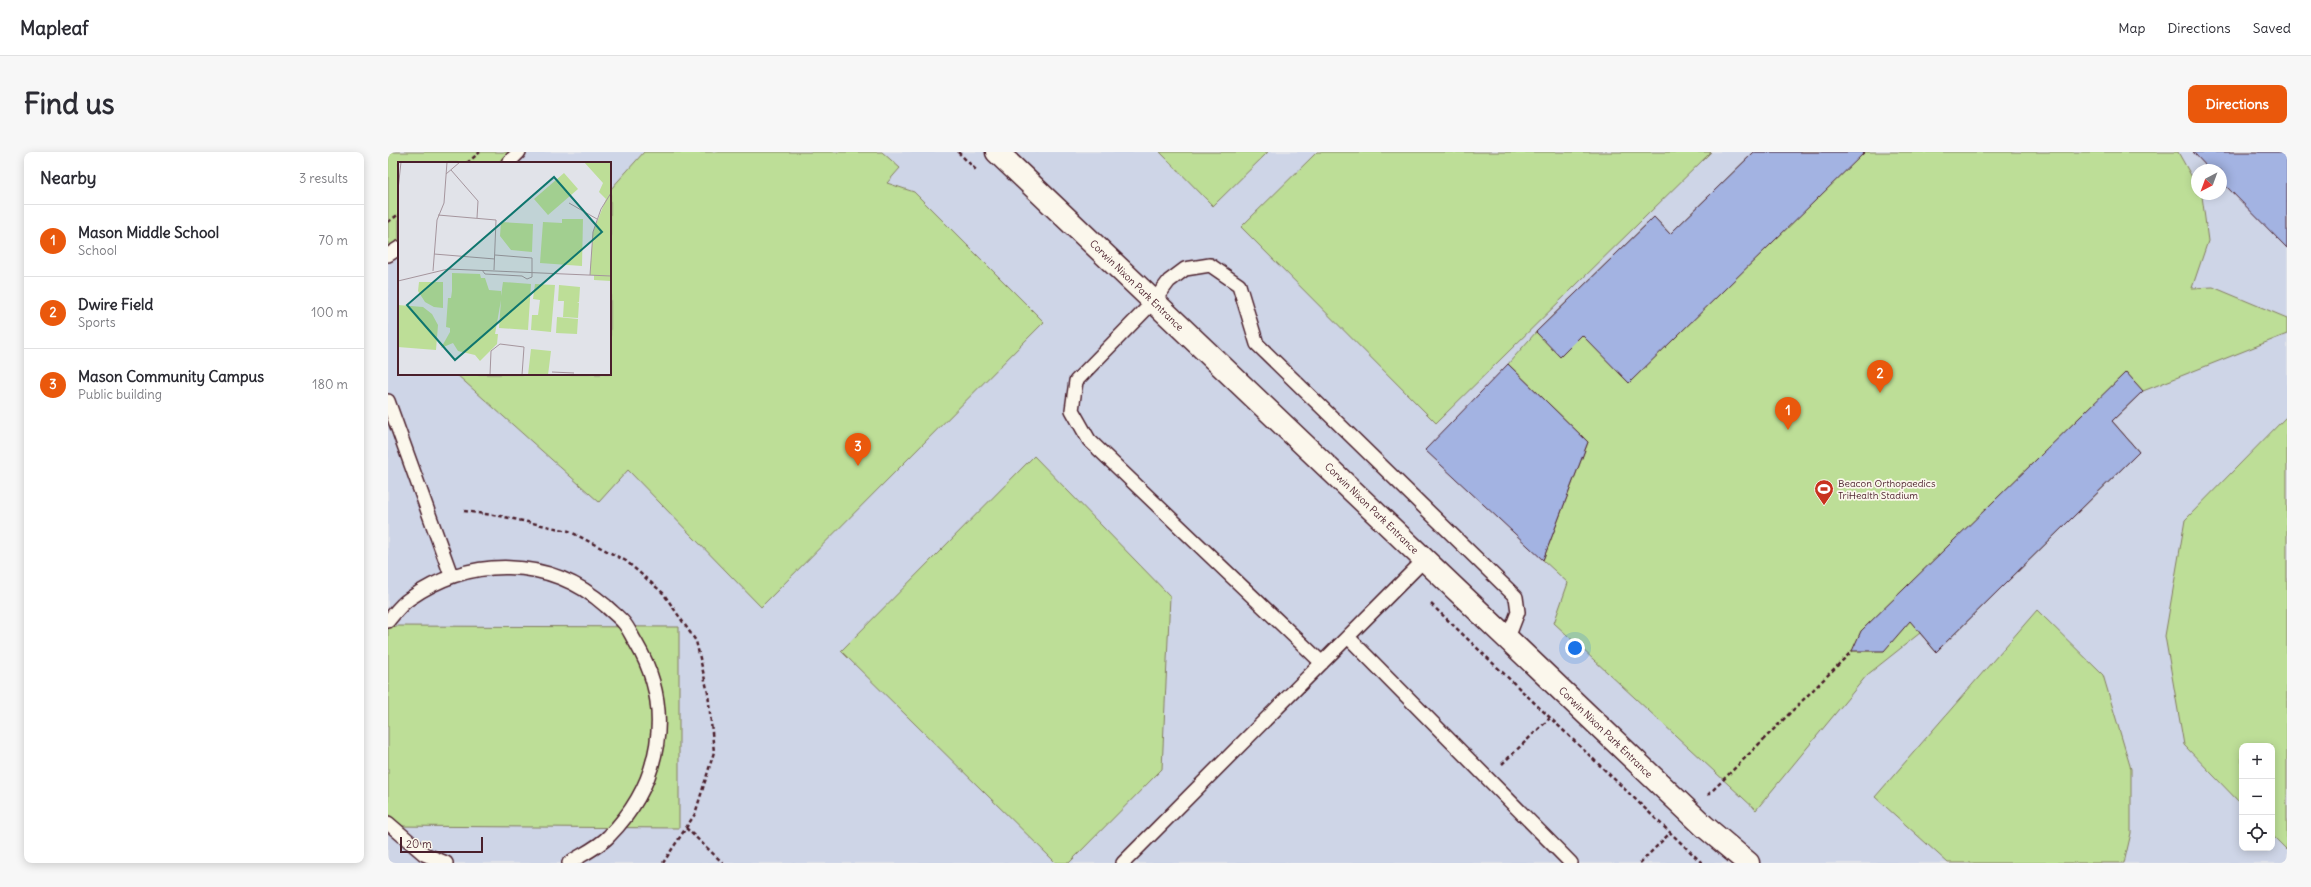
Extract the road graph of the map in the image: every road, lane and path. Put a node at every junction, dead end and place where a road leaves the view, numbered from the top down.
1 (480, 152) edge
2 (519, 152) edge
3 (997, 152) edge
4 (468, 162) edge
5 (509, 162) edge
6 (398, 215) edge
7 (388, 222) edge
8 (398, 249) edge
9 (388, 255) edge
10 (1154, 301) junction
11 (388, 401) edge
12 (1425, 559) junction
13 (451, 575) junction
14 (1426, 599) dead end
15 (388, 621) edge
16 (1348, 637) junction
17 (1508, 638) junction
18 (1852, 651) dead end
19 (1322, 663) junction
20 (1550, 718) junction
21 (1488, 779) junction
22 (1707, 796) dead end
23 (388, 823) edge
24 (686, 828) dead end
25 (1674, 829) dead end
26 (1670, 833) junction
27 (446, 863) edge
28 (569, 863) edge
29 (723, 863) edge
30 (1123, 863) edge
31 (1571, 863) edge
32 (1640, 863) edge
33 (1702, 863) edge
34 (1748, 863) edge

1 - 4 path
2 - 5 lane
3 - 10 street, Corwin Nixon Park Entrance
6 - 7 path
8 - 9 lane
10 - 12 street, Corwin Nixon Park Entrance
10 - 17 lane
10 - 19 lane
11 - 13 lane
12 - 16 lane
12 - 17 street, Corwin Nixon Park Entrance
13 - 15 lane
13 - 28 lane
14 - 20 path
16 - 19 lane
16 - 21 lane
17 - 34 street, Corwin Nixon Park Entrance
18 - 22 path
19 - 30 lane
20 - 21 path
20 - 26 path
21 - 31 lane
23 - 27 lane
24 - 29 path
25 - 26 path
26 - 32 path
26 - 33 path

